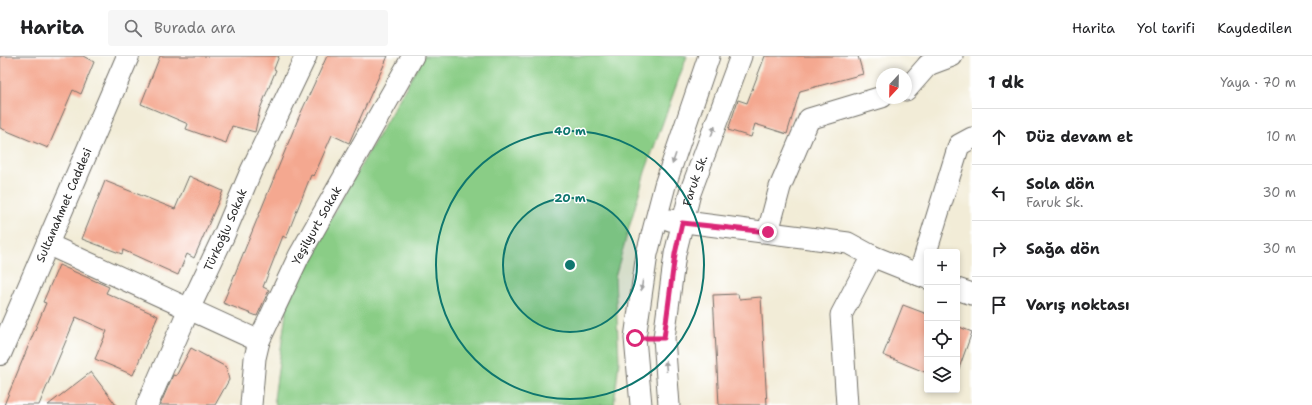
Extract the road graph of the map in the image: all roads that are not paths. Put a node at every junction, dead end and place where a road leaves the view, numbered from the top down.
1 (128, 56) edge
2 (306, 56) edge
3 (413, 56) edge
4 (709, 56) edge
5 (740, 56) edge
6 (952, 56) edge
7 (928, 60) edge
8 (912, 82) edge
9 (876, 99) edge
10 (972, 138) edge
11 (656, 217) junction
12 (682, 223) junction
13 (768, 232) junction
14 (47, 244) junction
15 (872, 256) junction
16 (923, 276) edge
17 (960, 290) edge
18 (972, 294) edge
19 (189, 309) junction
20 (6, 321) edge
21 (635, 338) junction
22 (664, 338) junction
23 (259, 342) junction
24 (0, 354) edge
25 (147, 405) edge
26 (251, 405) edge
27 (641, 405) edge
28 (669, 405) edge
29 (847, 405) edge

1 - 14 street, Sultanahmet Caddesi
2 - 19 street, Türkoğlu Sokak
3 - 23 street, Yeşilyurt Sokak
4 -> 11 street
12 -> 5 street, Faruk Sk.
6 - 7 street
7 - 8 street
9 - 13 street
10 - 16 street
11 - 12 street
11 -> 21 street
12 - 13 street
12 - 22 street, Faruk Sk.
13 - 15 street
14 - 19 street
14 - 20 street, Sultanahmet Caddesi
15 - 16 street
15 - 29 street
17 - 18 street
19 - 23 street
19 - 25 street, Türkoğlu Sokak
20 - 24 street, Sultanahmet Caddesi
21 - 22 street
21 - 27 street
28 -> 22 street, Faruk Sk.
23 - 26 street, Yeşilyurt Sokak

